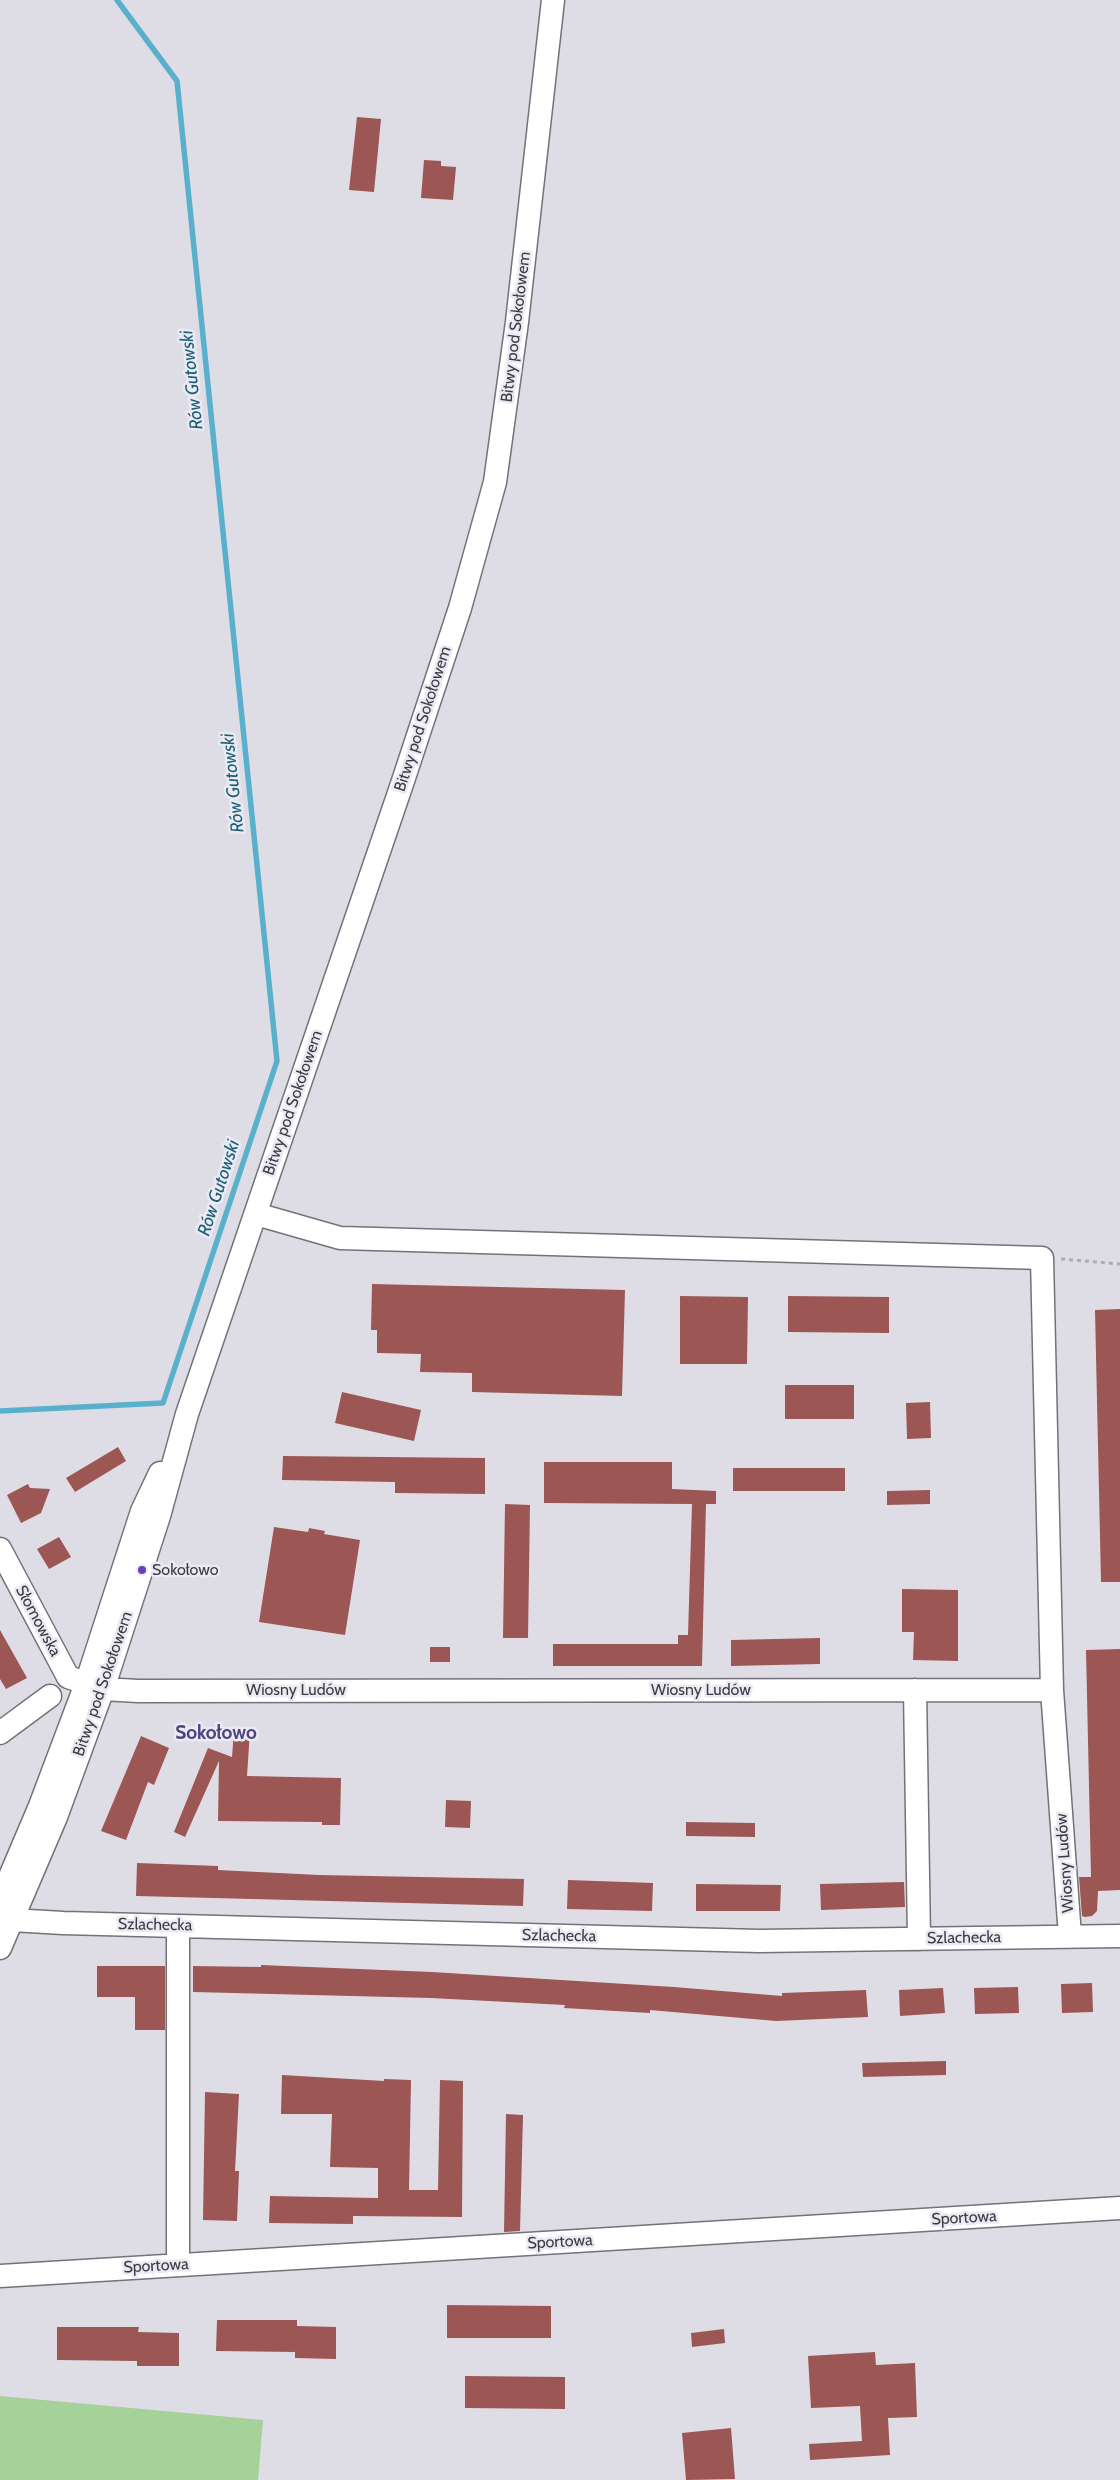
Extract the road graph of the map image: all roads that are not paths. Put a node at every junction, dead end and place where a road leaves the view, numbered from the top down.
1 (554, 0) edge
2 (256, 1214) junction
3 (0, 1549) edge
4 (94, 1687) junction
5 (914, 1690) junction
6 (1052, 1690) junction
7 (50, 1696) dead end
8 (0, 1733) edge
9 (0, 1900) edge
10 (6, 1917) edge
11 (178, 1926) junction
12 (1070, 1936) junction
13 (1120, 1936) edge
14 (919, 1938) junction
15 (0, 1948) edge
16 (1120, 2208) edge
17 (178, 2265) junction
18 (0, 2276) edge

1 - 2 street, Bitwy pod Sokołowem
2 - 4 street, Bitwy pod Sokołowem
2 - 6 street
3 - 4 street, Słomowska
4 - 5 street, Wiosny Ludów
4 - 9 street, Bitwy pod Sokołowem
4 - 10 street, Bitwy pod Sokołowem
5 - 6 street, Wiosny Ludów
5 - 14 street
6 - 12 street, Wiosny Ludów
7 - 8 street
10 - 11 street, Szlachecka
10 - 15 street, Bitwy pod Sokołowem
11 - 14 street, Szlachecka
11 - 17 street
12 - 13 street, Szlachecka
12 - 14 street, Szlachecka
16 - 17 street, Sportowa
17 - 18 street, Sportowa

